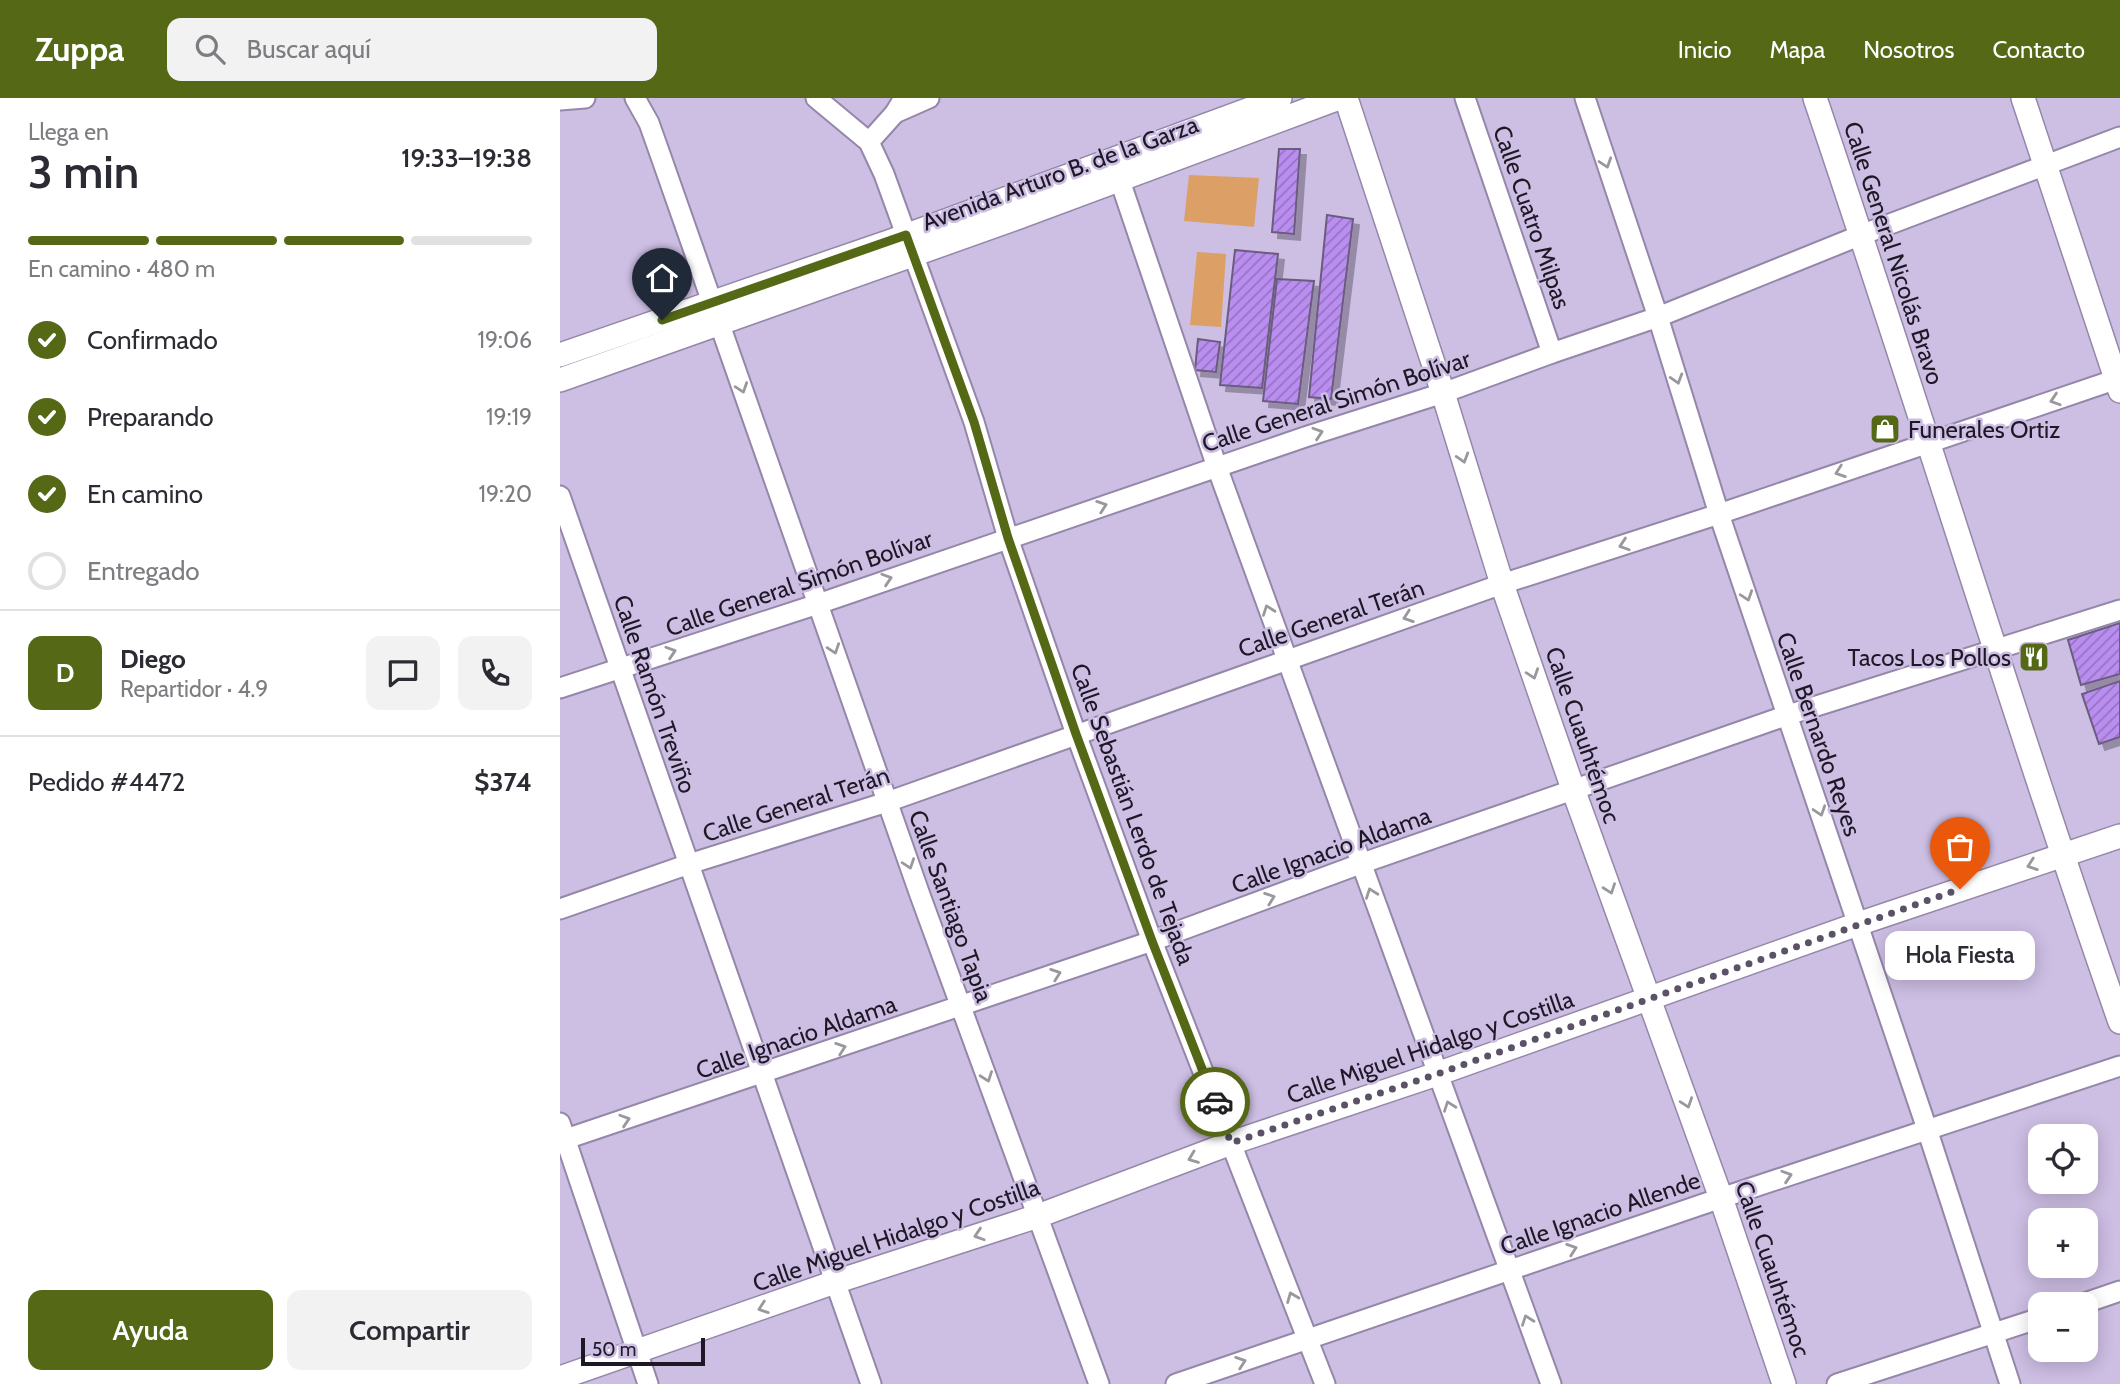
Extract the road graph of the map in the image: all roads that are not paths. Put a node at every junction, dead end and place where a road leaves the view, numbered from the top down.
1 (585, 98) edge
2 (635, 98) edge
3 (816, 98) edge
4 (929, 98) edge
5 (1280, 98) edge
6 (1339, 98) edge
7 (1346, 98) edge
8 (1465, 98) edge
9 (1585, 98) edge
10 (1815, 98) edge
11 (2023, 98) edge
12 (560, 100) edge
13 (900, 106) edge
14 (2120, 137) edge
15 (869, 142) junction
16 (2045, 165) junction
17 (1117, 170) junction
18 (1861, 234) junction
19 (910, 245) junction
20 (716, 313) junction
21 (1658, 317) junction
22 (1552, 352) junction
23 (560, 355) edge
24 (560, 380) edge
25 (2119, 383) edge
26 (1444, 393) junction
27 (1929, 441) junction
28 (1217, 467) junction
29 (560, 496) edge
30 (1719, 514) junction
31 (1008, 538) junction
32 (1502, 584) junction
33 (818, 604) junction
34 (2120, 610) edge
35 (1996, 649) junction
36 (1286, 660) junction
37 (621, 668) junction
38 (560, 688) edge
39 (1788, 715) junction
40 (1076, 734) junction
41 (1573, 789) junction
42 (887, 802) junction
43 (2120, 836) edge
44 (2062, 854) junction
45 (689, 864) junction
46 (1360, 864) junction
47 (560, 908) edge
48 (1857, 924) junction
49 (1152, 941) junction
50 (1650, 998) junction
51 (961, 1007) junction
52 (2120, 1022) edge
53 (2120, 1066) edge
54 (762, 1074) junction
55 (1437, 1074) junction
56 (1927, 1129) junction
57 (562, 1135) edge
58 (1231, 1143) junction
59 (1721, 1198) junction
60 (1038, 1216) junction
61 (1509, 1270) junction
62 (835, 1282) junction
63 (2120, 1291) edge
64 (2098, 1299) edge
65 (2028, 1322) edge
66 (1993, 1334) junction
67 (1309, 1339) junction
68 (637, 1352) junction
69 (560, 1378) edge
70 (648, 1384) edge
71 (871, 1384) edge
72 (1099, 1384) edge
73 (1176, 1384) edge
74 (1325, 1384) edge
75 (1551, 1384) edge
76 (1784, 1384) edge
77 (1837, 1384) edge
78 (2010, 1384) edge

1 - 12 street
2 - 20 street, Calle Santiago Tapia
3 - 15 street
4 - 13 street
5 - 17 street, Avenida Arturo B. de la Garza
6 - 17 street, Avenida Arturo B. de la Garza
7 - 26 street, Calle Cuauhtémoc
8 - 22 street, Calle Cuatro Milpas
9 -> 21 street, Calle Bernardo Reyes
10 - 18 street, Calle General Nicolás Bravo
11 - 16 street
13 - 15 street
14 - 16 street, Calle General Simón Bolívar
15 - 19 street, Calle Sebastián Lerdo de Tejada
16 - 18 street, Calle General Simón Bolívar
16 - 25 street
17 - 19 street, Avenida Arturo B. de la Garza
17 - 28 street
18 - 21 street, Calle General Simón Bolívar
18 - 27 street, Calle General Nicolás Bravo
19 - 20 street, Avenida Arturo B. de la Garza
19 - 31 street, Calle Sebastián Lerdo de Tejada
20 - 23 street, Avenida Arturo B. de la Garza
20 - 24 street, Avenida Arturo B. de la Garza
20 -> 33 street, Calle Santiago Tapia
21 - 22 street, Calle General Simón Bolívar
21 -> 30 street, Calle Bernardo Reyes
22 - 26 street, Calle General Simón Bolívar
25 -> 27 street, Calle General Terán
28 -> 26 street, Calle General Simón Bolívar
26 -> 32 street, Calle Cuauhtémoc
27 -> 30 street, Calle General Terán
27 - 35 street, Calle General Nicolás Bravo
31 -> 28 street, Calle General Simón Bolívar
36 -> 28 street
29 - 37 street, Calle Ramón Treviño
30 -> 32 street, Calle General Terán
30 -> 39 street, Calle Bernardo Reyes
33 -> 31 street, Calle General Simón Bolívar
31 - 40 street, Calle Sebastián Lerdo de Tejada
32 -> 36 street, Calle General Terán
32 -> 41 street, Calle Cuauhtémoc
37 -> 33 street, Calle General Simón Bolívar
33 -> 42 street, Calle Santiago Tapia
34 - 35 street, Calle Ignacio Aldama
35 - 39 street, Calle Ignacio Aldama
35 - 44 street, Calle General Nicolás Bravo
36 - 40 street, Calle General Terán
36 - 46 street
37 - 38 street, Calle General Simón Bolívar
37 - 45 street, Calle Ramón Treviño
39 - 41 street, Calle Ignacio Aldama
39 -> 48 street, Calle Bernardo Reyes
40 - 42 street, Calle General Terán
40 - 49 street, Calle Sebastián Lerdo de Tejada
41 - 46 street, Calle Ignacio Aldama
41 -> 50 street, Calle Cuauhtémoc
42 - 45 street, Calle General Terán
42 -> 51 street, Calle Santiago Tapia
43 - 44 street, Calle Miguel Hidalgo y Costilla
44 -> 48 street, Calle Miguel Hidalgo y Costilla
44 - 52 street, Calle General Nicolás Bravo
45 - 47 street, Calle General Terán
45 - 54 street, Calle Ramón Treviño
49 -> 46 street, Calle Ignacio Aldama
55 -> 46 street
48 - 50 street, Calle Miguel Hidalgo y Costilla
48 - 56 street, Calle Bernardo Reyes
51 -> 49 street, Calle Ignacio Aldama
49 - 58 street, Calle Sebastián Lerdo de Tejada
50 - 55 street, Calle Miguel Hidalgo y Costilla
50 -> 59 street, Calle Cuauhtémoc
54 -> 51 street, Calle Ignacio Aldama
51 -> 60 street, Calle Santiago Tapia
53 - 56 street, Calle Ignacio Allende
57 -> 54 street, Calle Ignacio Aldama
54 - 62 street, Calle Ramón Treviño
55 - 58 street, Calle Miguel Hidalgo y Costilla
61 -> 55 street
59 -> 56 street, Calle Ignacio Allende
56 - 66 street, Calle Bernardo Reyes
57 - 68 street
58 -> 60 street, Calle Miguel Hidalgo y Costilla
67 -> 58 street, Calle Sebastián Lerdo de Tejada
61 -> 59 street, Calle Ignacio Allende
59 - 76 street, Calle Cuauhtémoc
60 -> 62 street, Calle Miguel Hidalgo y Costilla
60 - 72 street, Calle Santiago Tapia
61 - 67 street, Calle Ignacio Allende
75 -> 61 street
62 -> 68 street, Calle Miguel Hidalgo y Costilla
62 - 71 street, Calle Ramón Treviño
63 - 64 street
65 - 66 street
66 - 77 street
66 - 78 street, Calle Bernardo Reyes
73 -> 67 street, Calle Ignacio Allende
67 - 74 street, Calle Sebastián Lerdo de Tejada
68 - 69 street, Calle Miguel Hidalgo y Costilla
68 - 70 street

